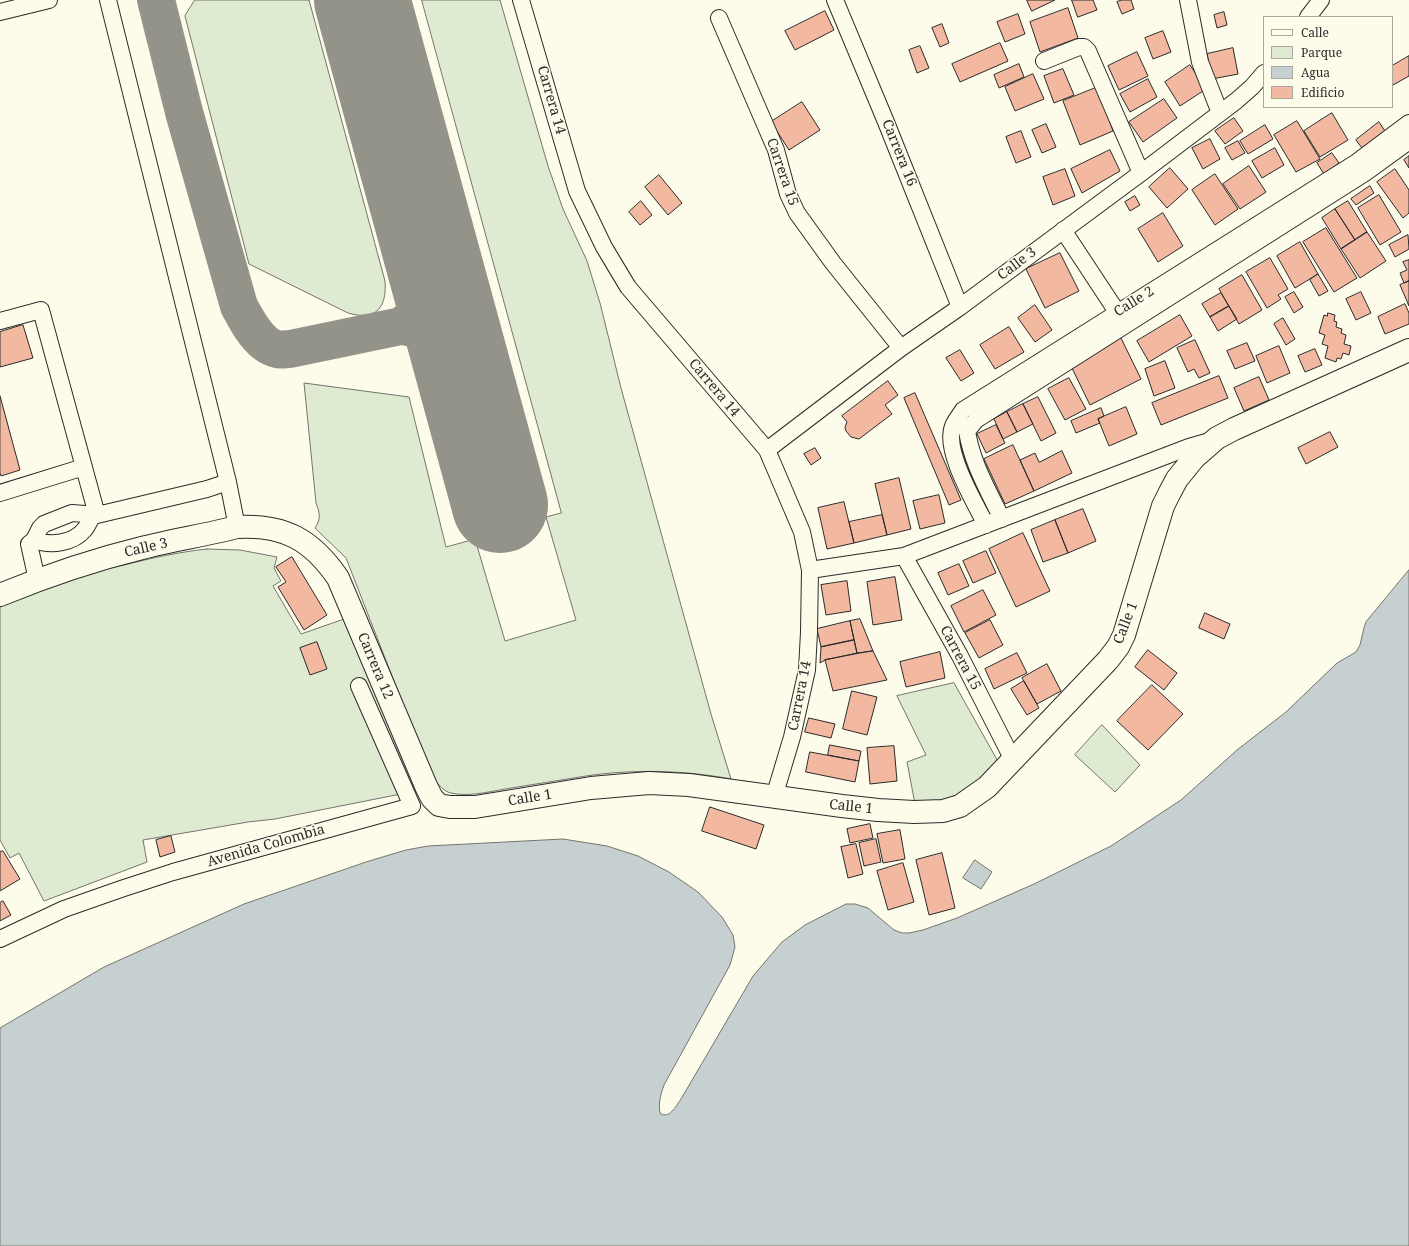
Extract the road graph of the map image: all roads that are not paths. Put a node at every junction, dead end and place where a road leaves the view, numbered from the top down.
1 (49, 0) edge
2 (108, 0) edge
3 (522, 0) edge
4 (835, 0) edge
5 (1188, 0) edge
6 (1321, 0) edge
7 (0, 12) edge
8 (1309, 16) edge
9 (719, 18) dead end
10 (1044, 61) dead end
11 (1263, 74) edge
12 (1220, 113) junction
13 (1409, 123) edge
14 (1409, 141) edge
15 (1361, 168) junction
16 (1141, 173) junction
17 (1063, 230) junction
18 (960, 307) junction
19 (1121, 318) junction
20 (0, 321) edge
21 (901, 348) junction
22 (1409, 350) edge
23 (960, 429) junction
24 (1217, 438) junction
25 (766, 450) junction
26 (84, 467) junction
27 (228, 482) junction
28 (0, 493) edge
29 (95, 515) junction
30 (1002, 519) junction
31 (986, 525) junction
32 (237, 527) junction
33 (296, 537) joint
34 (34, 540) junction
35 (904, 556) junction
36 (810, 570) junction
37 (37, 580) junction
38 (0, 595) edge
39 (359, 686) dead end
40 (1013, 760) junction
41 (774, 797) junction
42 (439, 805) joint
43 (0, 939) edge

1 - 7 street
2 - 27 street
3 - 25 street, Carrera 14
4 - 18 street, Carrera 16
5 - 12 street
6 - 8 street
9 - 21 street, Carrera 15
10 - 16 street
11 - 12 street, Calle 3
12 - 16 street, Calle 3
13 - 15 street, Calle 2
14 - 15 street, Calle 2
15 - 19 street, Calle 2
16 - 17 street, Calle 3
17 - 18 street, Calle 3
17 - 19 street
18 - 21 street, Calle 3
19 - 23 street, Calle 2
20 - 26 street
21 - 25 street, Calle 3
22 - 24 highway, Calle 1
23 - 30 street
23 - 31 street
24 - 30 street
24 - 40 highway, Calle 1
25 - 36 street, Carrera 14
26 - 28 street
26 - 29 street
27 - 29 street
27 - 32 street
29 - 34 street
29 - 34 street
30 - 31 street
31 - 35 street
32 - 33 highway, Calle 3
32 - 37 highway, Calle 3
33 - 42 highway, Carrera 12
34 - 37 street
35 - 36 street
35 - 40 street, Carrera 15
36 - 41 street, Carrera 14
37 - 38 highway, Calle 3
39 - 43 street, Avenida Colombia
40 - 41 highway, Calle 1
41 - 42 highway, Calle 1

